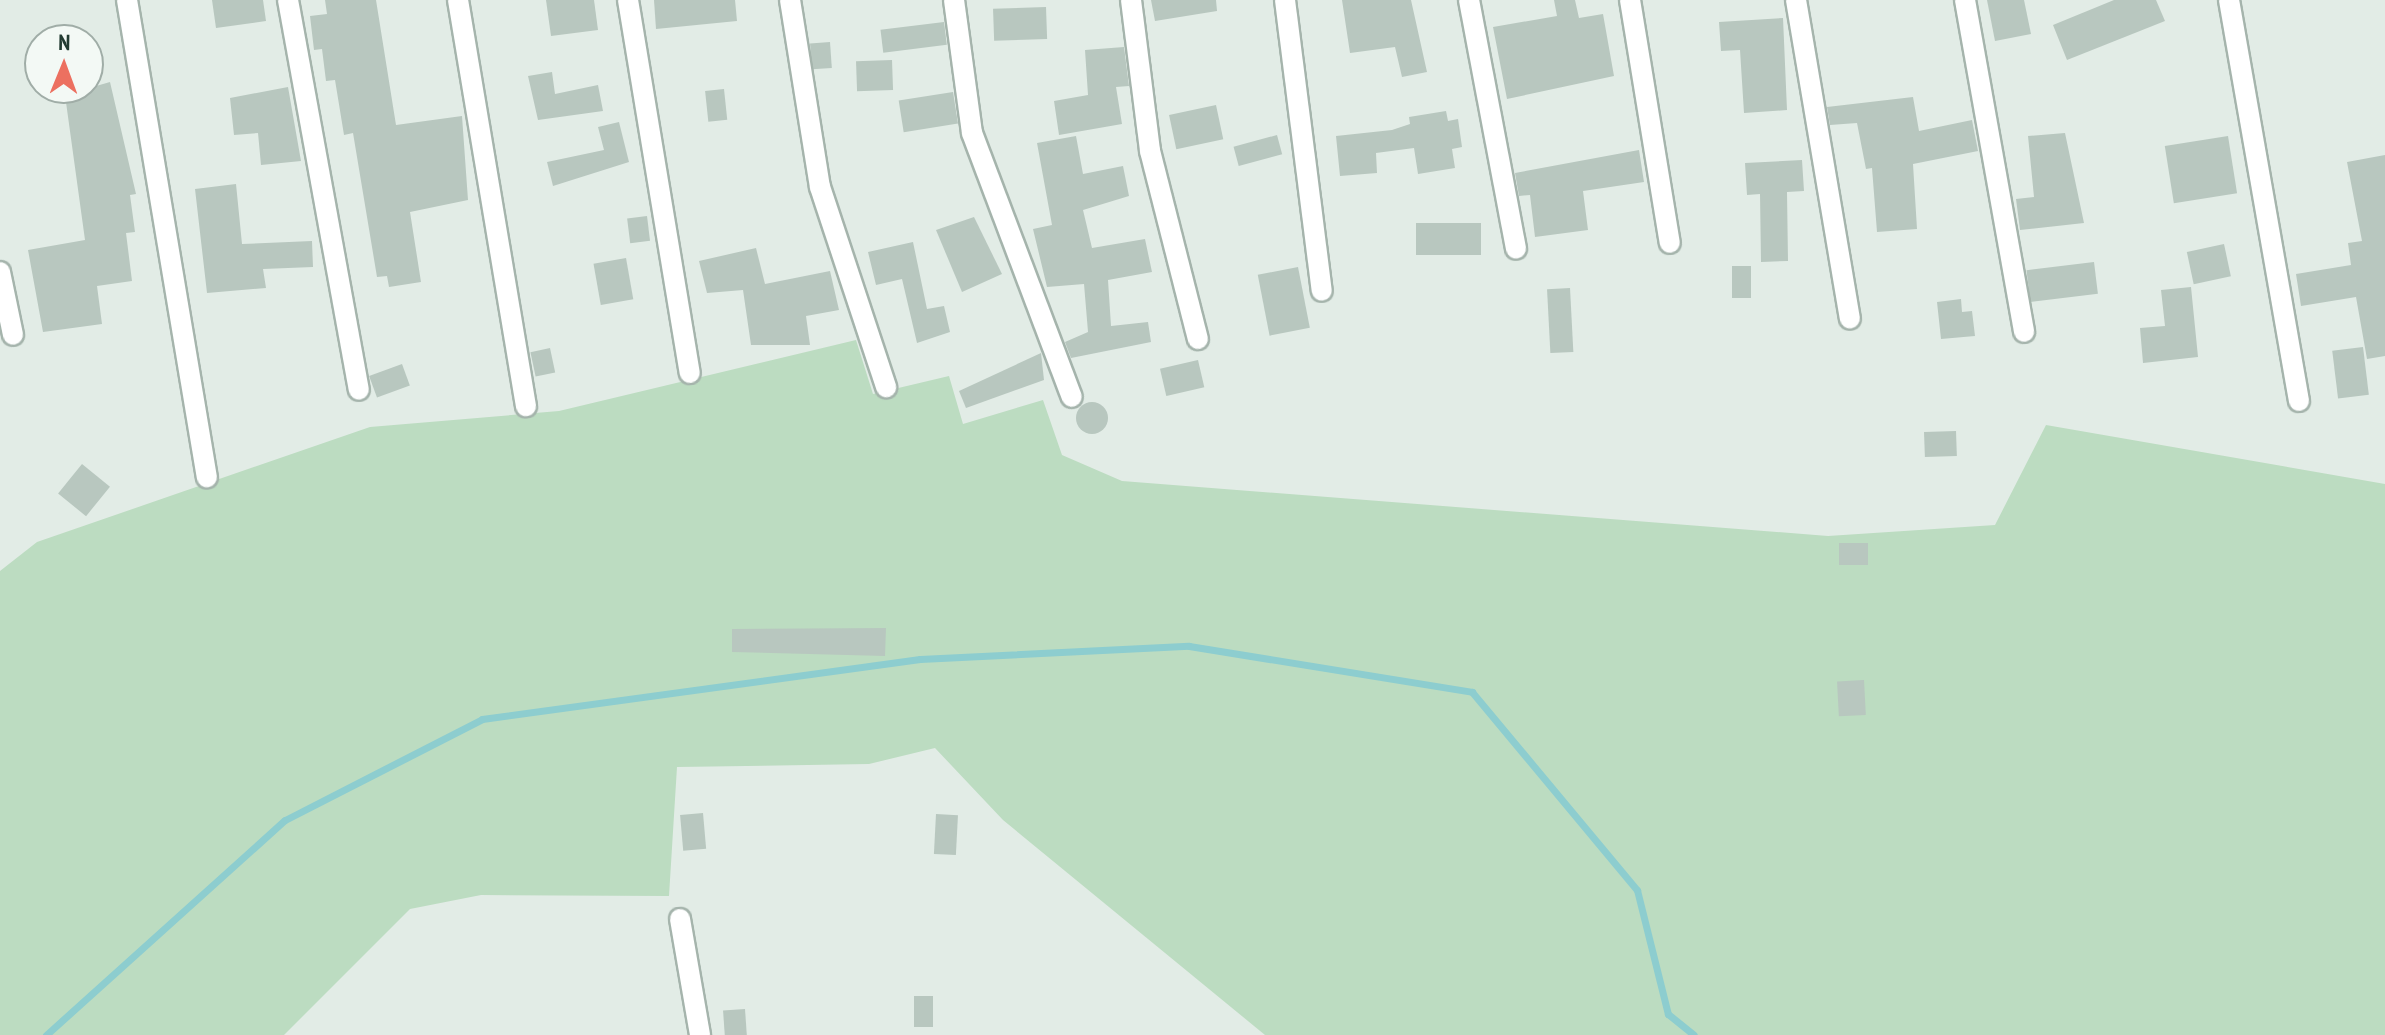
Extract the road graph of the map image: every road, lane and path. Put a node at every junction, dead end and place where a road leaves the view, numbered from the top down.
1 (127, 0) edge
2 (288, 0) edge
3 (458, 0) edge
4 (628, 0) edge
5 (790, 0) edge
6 (954, 0) edge
7 (1131, 0) edge
8 (1285, 0) edge
9 (1469, 0) edge
10 (1630, 0) edge
11 (1796, 0) edge
12 (1965, 0) edge
13 (2229, 0) edge
14 (1670, 243) dead end
15 (1516, 249) dead end
16 (0, 272) edge
17 (1322, 291) dead end
18 (1850, 318) dead end
19 (2024, 332) dead end
20 (13, 335) dead end
21 (1198, 339) dead end
22 (690, 373) dead end
23 (886, 387) dead end
24 (359, 390) dead end
25 (1072, 397) dead end
26 (2299, 401) dead end
27 (526, 406) dead end
28 (207, 477) dead end
29 (680, 919) dead end
30 (700, 1035) edge

1 - 28 street
2 - 24 street
3 - 27 street
4 - 22 street
5 - 23 street
6 - 25 street
7 - 21 street
8 - 17 street
9 - 15 street
10 - 14 street
11 - 18 street
12 - 19 street
13 - 26 street
16 - 20 street
29 - 30 street

